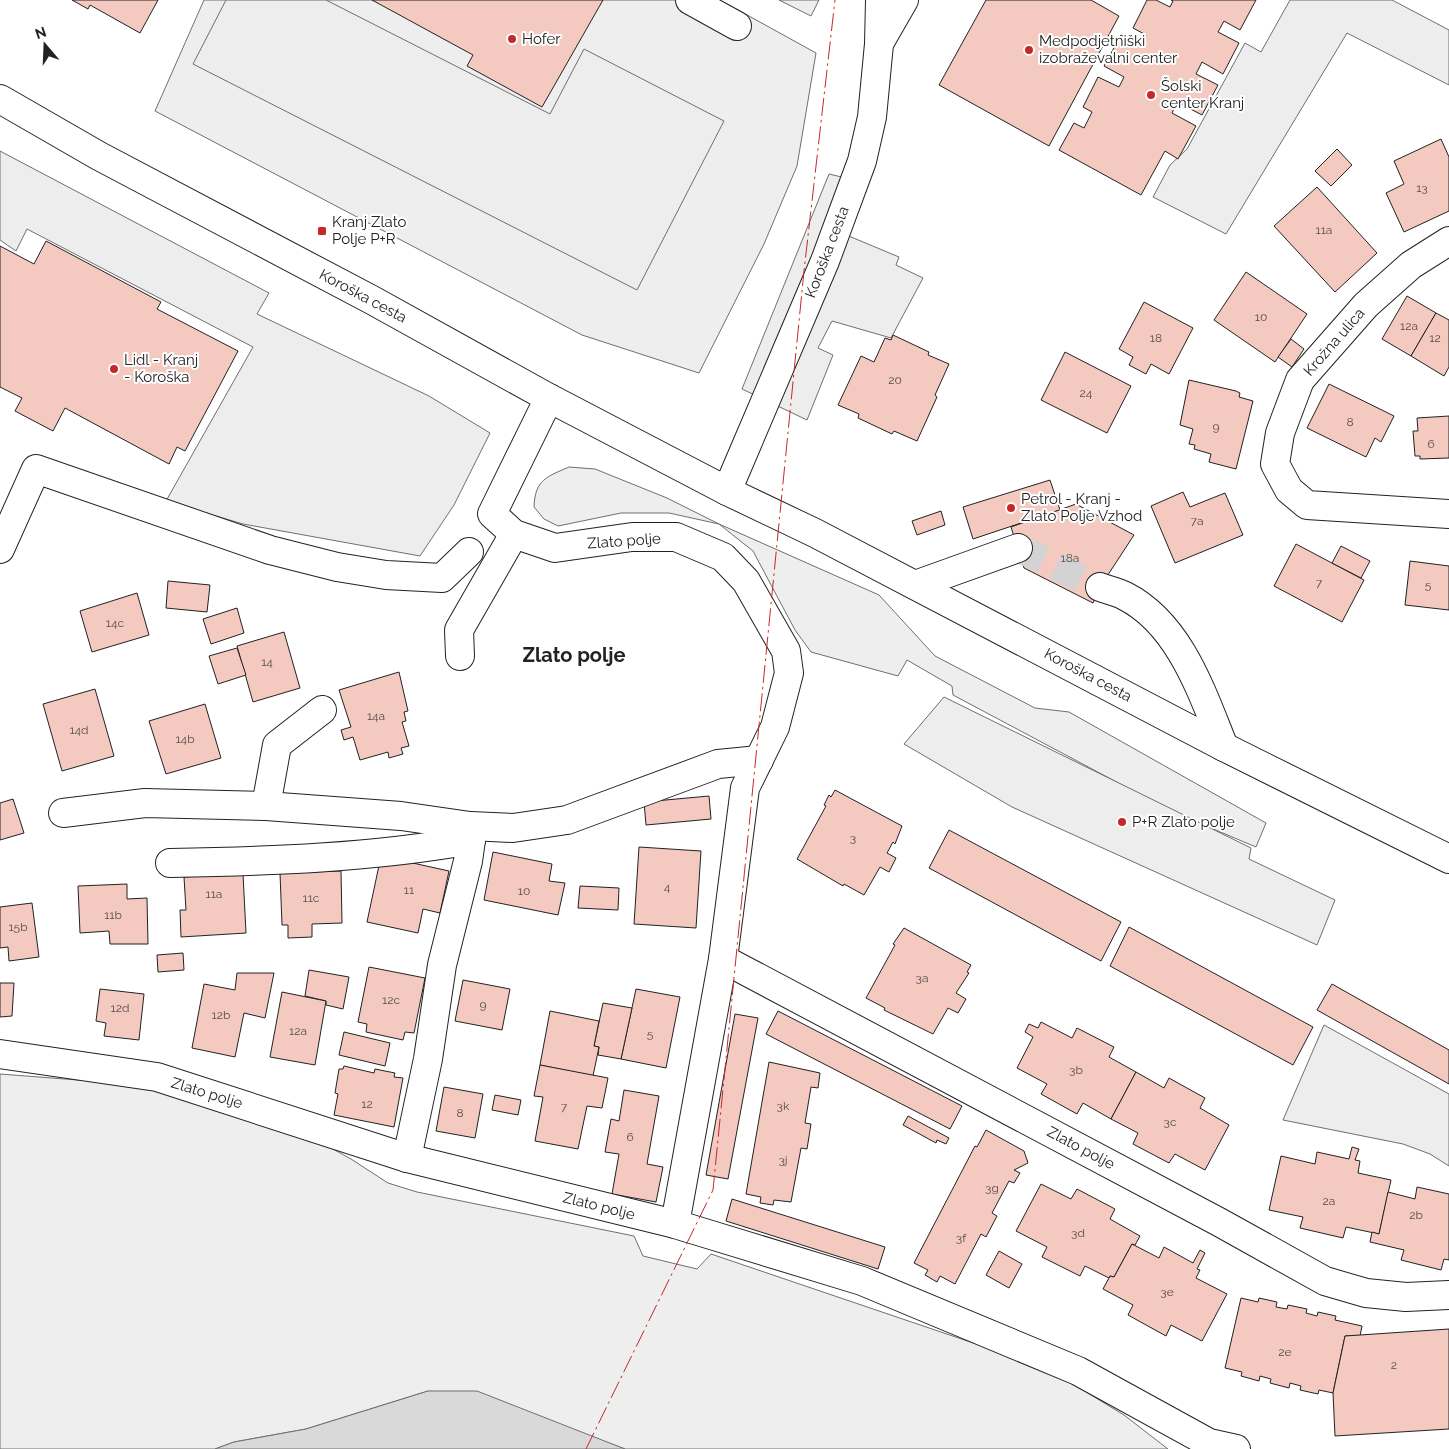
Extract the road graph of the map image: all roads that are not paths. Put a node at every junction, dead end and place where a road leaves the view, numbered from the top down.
1 (690, 0) edge
2 (880, 0) edge
3 (904, 0) edge
4 (737, 26) dead end
5 (879, 44) junction
6 (0, 99) edge
7 (1449, 241) edge
8 (549, 398) junction
9 (727, 491) junction
10 (1449, 514) edge
11 (514, 534) junction
12 (1018, 548) dead end
13 (0, 549) edge
14 (469, 552) dead end
15 (915, 585) junction
16 (1100, 587) tunnel mouth
17 (460, 656) dead end
18 (322, 710) dead end
19 (1224, 747) junction
20 (759, 760) junction
21 (266, 806) junction
22 (63, 813) dead end
23 (471, 833) junction
24 (1449, 859) edge
25 (170, 863) dead end
26 (724, 960) junction
27 (0, 1054) edge
28 (407, 1158) junction
29 (675, 1224) junction
30 (1449, 1295) edge
31 (1236, 1449) edge

1 - 4 street
2 - 5 street, Koroška cesta
3 - 5 street
5 - 9 street, Koroška cesta
6 - 8 street, Koroška cesta
7 - 10 street, Krožna ulica
8 - 9 street, Koroška cesta
8 - 11 street, Zlato polje
9 - 15 street, Koroška cesta
11 - 17 street
11 - 20 street, Zlato polje
12 - 15 street
13 - 14 street
15 - 19 street, Koroška cesta
16 - 19 street
18 - 21 street
19 - 24 street, Koroška cesta
20 - 23 street
20 - 26 street, Zlato polje
21 - 22 street
21 - 23 street
23 - 25 street
23 - 28 street
26 - 29 street, Zlato polje
26 - 30 street, Zlato polje
27 - 28 street, Zlato polje
28 - 29 street, Zlato polje
29 - 31 street, Zlato polje

